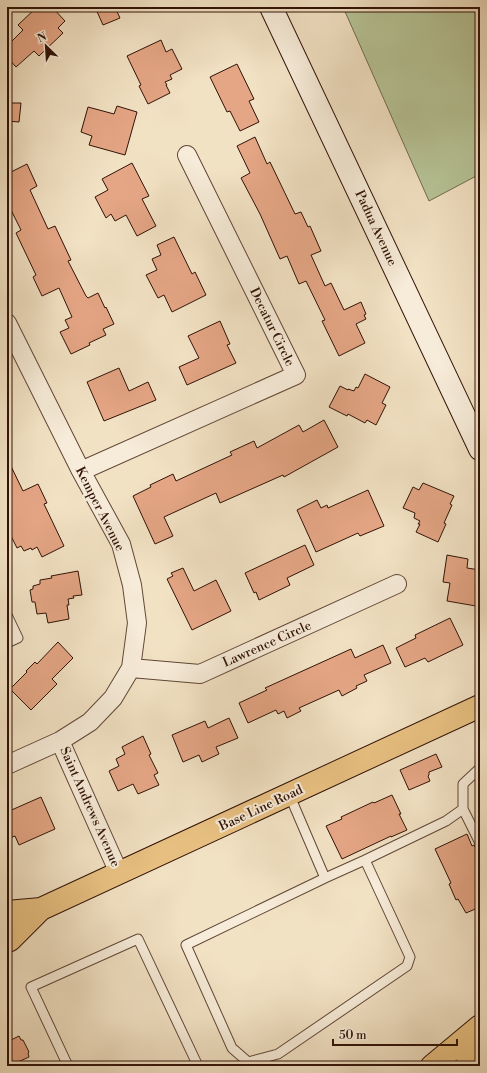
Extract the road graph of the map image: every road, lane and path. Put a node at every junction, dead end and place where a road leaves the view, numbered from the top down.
1 (271, 7) edge
2 (187, 155) dead end
3 (7, 323) edge
4 (480, 449) edge
5 (81, 471) junction
6 (397, 584) dead end
7 (7, 615) edge
8 (7, 643) edge
9 (131, 668) junction
10 (480, 706) edge
11 (60, 741) junction
12 (7, 765) edge
13 (480, 768) edge
14 (289, 794) junction
15 (463, 809) junction
16 (480, 843) edge
17 (365, 860) junction
18 (119, 873) junction
19 (325, 878) junction
20 (41, 909) junction
21 (7, 912) edge
22 (7, 941) edge
23 (480, 1026) edge
24 (480, 1053) edge
25 (68, 1066) edge
26 (198, 1066) edge
27 (432, 1066) edge
28 (466, 1066) edge

1 - 4 street, Padua Avenue
2 - 5 street, Decatur Circle
3 - 5 street, Kemper Avenue
5 - 9 street, Kemper Avenue
6 - 9 street, Lawrence Circle
7 - 8 lane
9 - 11 street, Kemper Avenue
10 - 14 main road, Base Line Road
11 - 12 street, Kemper Avenue
11 - 18 street, Saint Andrews Avenue
13 - 15 lane
14 - 18 main road, Base Line Road
14 - 19 lane
15 - 16 lane
15 - 17 lane
17 - 19 lane
17 - 19 lane
18 - 20 main road, Base Line Road
20 - 21 main road, Base Line Road
20 - 22 main road, Base Line Road
23 - 27 main road
24 - 28 main road
25 - 26 lane

